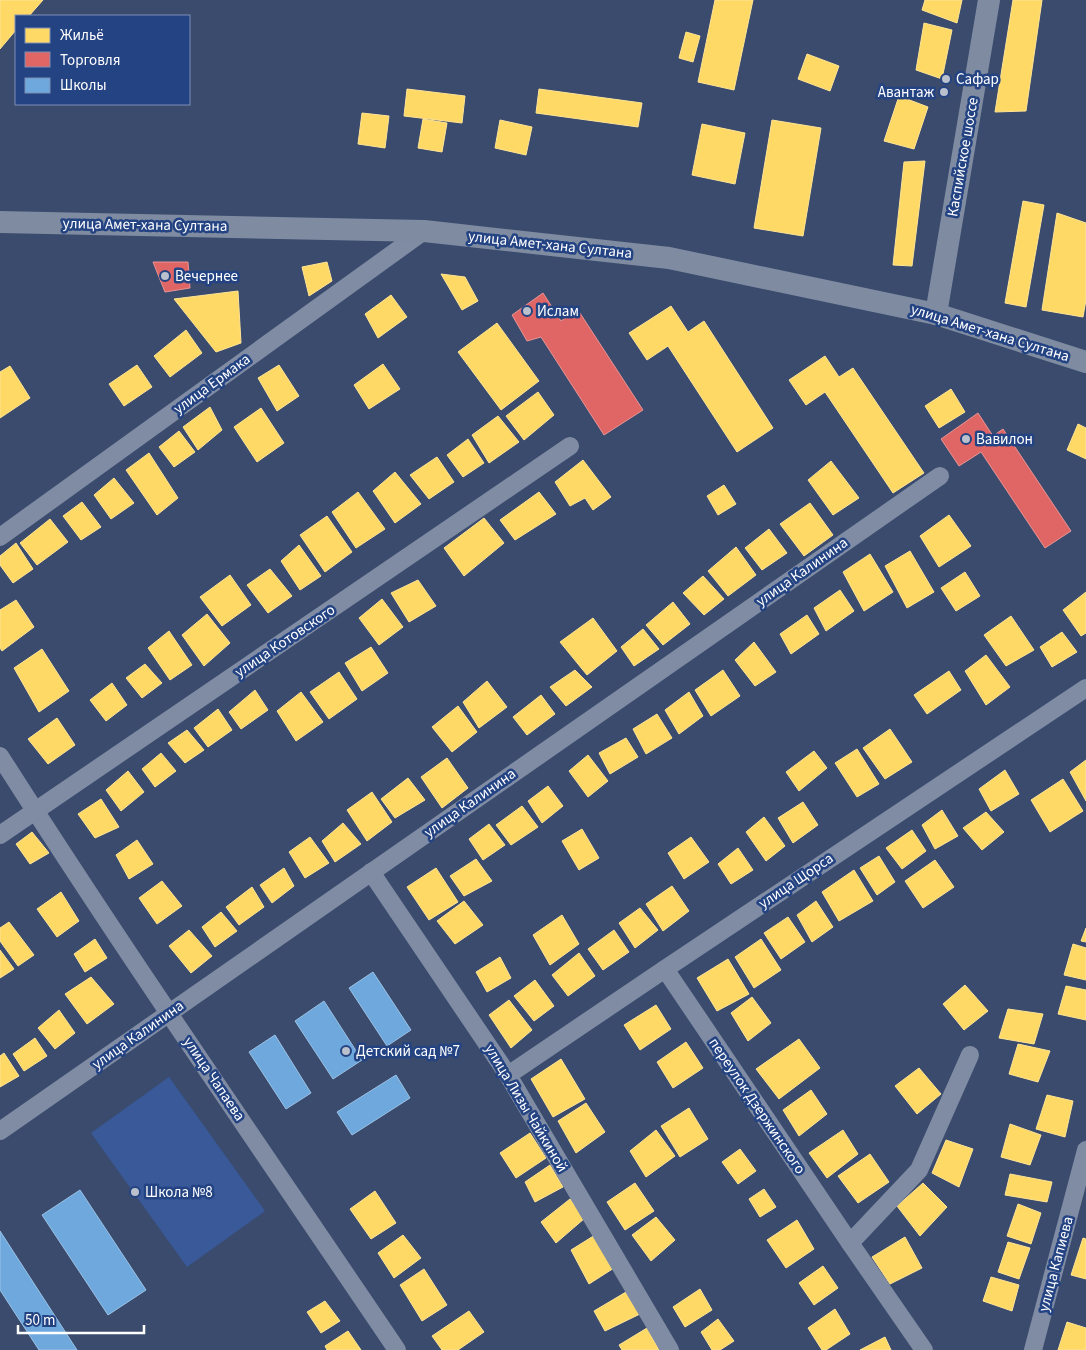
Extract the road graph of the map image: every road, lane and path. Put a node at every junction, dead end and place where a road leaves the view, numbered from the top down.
1 (989, 0) edge
2 (0, 222) edge
3 (424, 231) junction
4 (936, 314) junction
5 (1086, 362) edge
6 (570, 446) dead end
7 (940, 476) dead end
8 (0, 537) edge
9 (1086, 688) edge
10 (0, 756) edge
11 (35, 811) junction
12 (0, 835) edge
13 (371, 872) junction
14 (664, 969) junction
15 (170, 1013) junction
16 (970, 1055) dead end
17 (508, 1075) junction
18 (0, 1131) edge
19 (1086, 1150) edge
20 (850, 1244) junction
21 (397, 1350) edge
22 (670, 1350) edge
23 (924, 1350) edge
24 (1033, 1350) edge

1 - 4 main road, Каспийское шоссе
2 - 3 main road, улица Амет-хана Султана
3 - 4 main road, улица Амет-хана Султана
3 - 8 street, улица Ермака
4 - 5 main road, улица Амет-хана Султана
6 - 11 street, улица Котовского
7 - 13 street, улица Калинина
9 - 14 street, улица Щорса
10 - 11 street, улица Чапаева
11 - 12 street, улица Котовского
11 - 15 street, улица Чапаева
13 - 15 street, улица Калинина
13 - 17 street, улица Лизы Чайкиной
14 - 17 street, улица Щорса
14 - 20 street, переулок Дзержинского
15 - 18 street, улица Калинина
15 - 21 street, улица Чапаева
16 - 20 street
17 - 22 street, улица Лизы Чайкиной
19 - 24 street, улица Капиева
20 - 23 street, переулок Дзержинского

